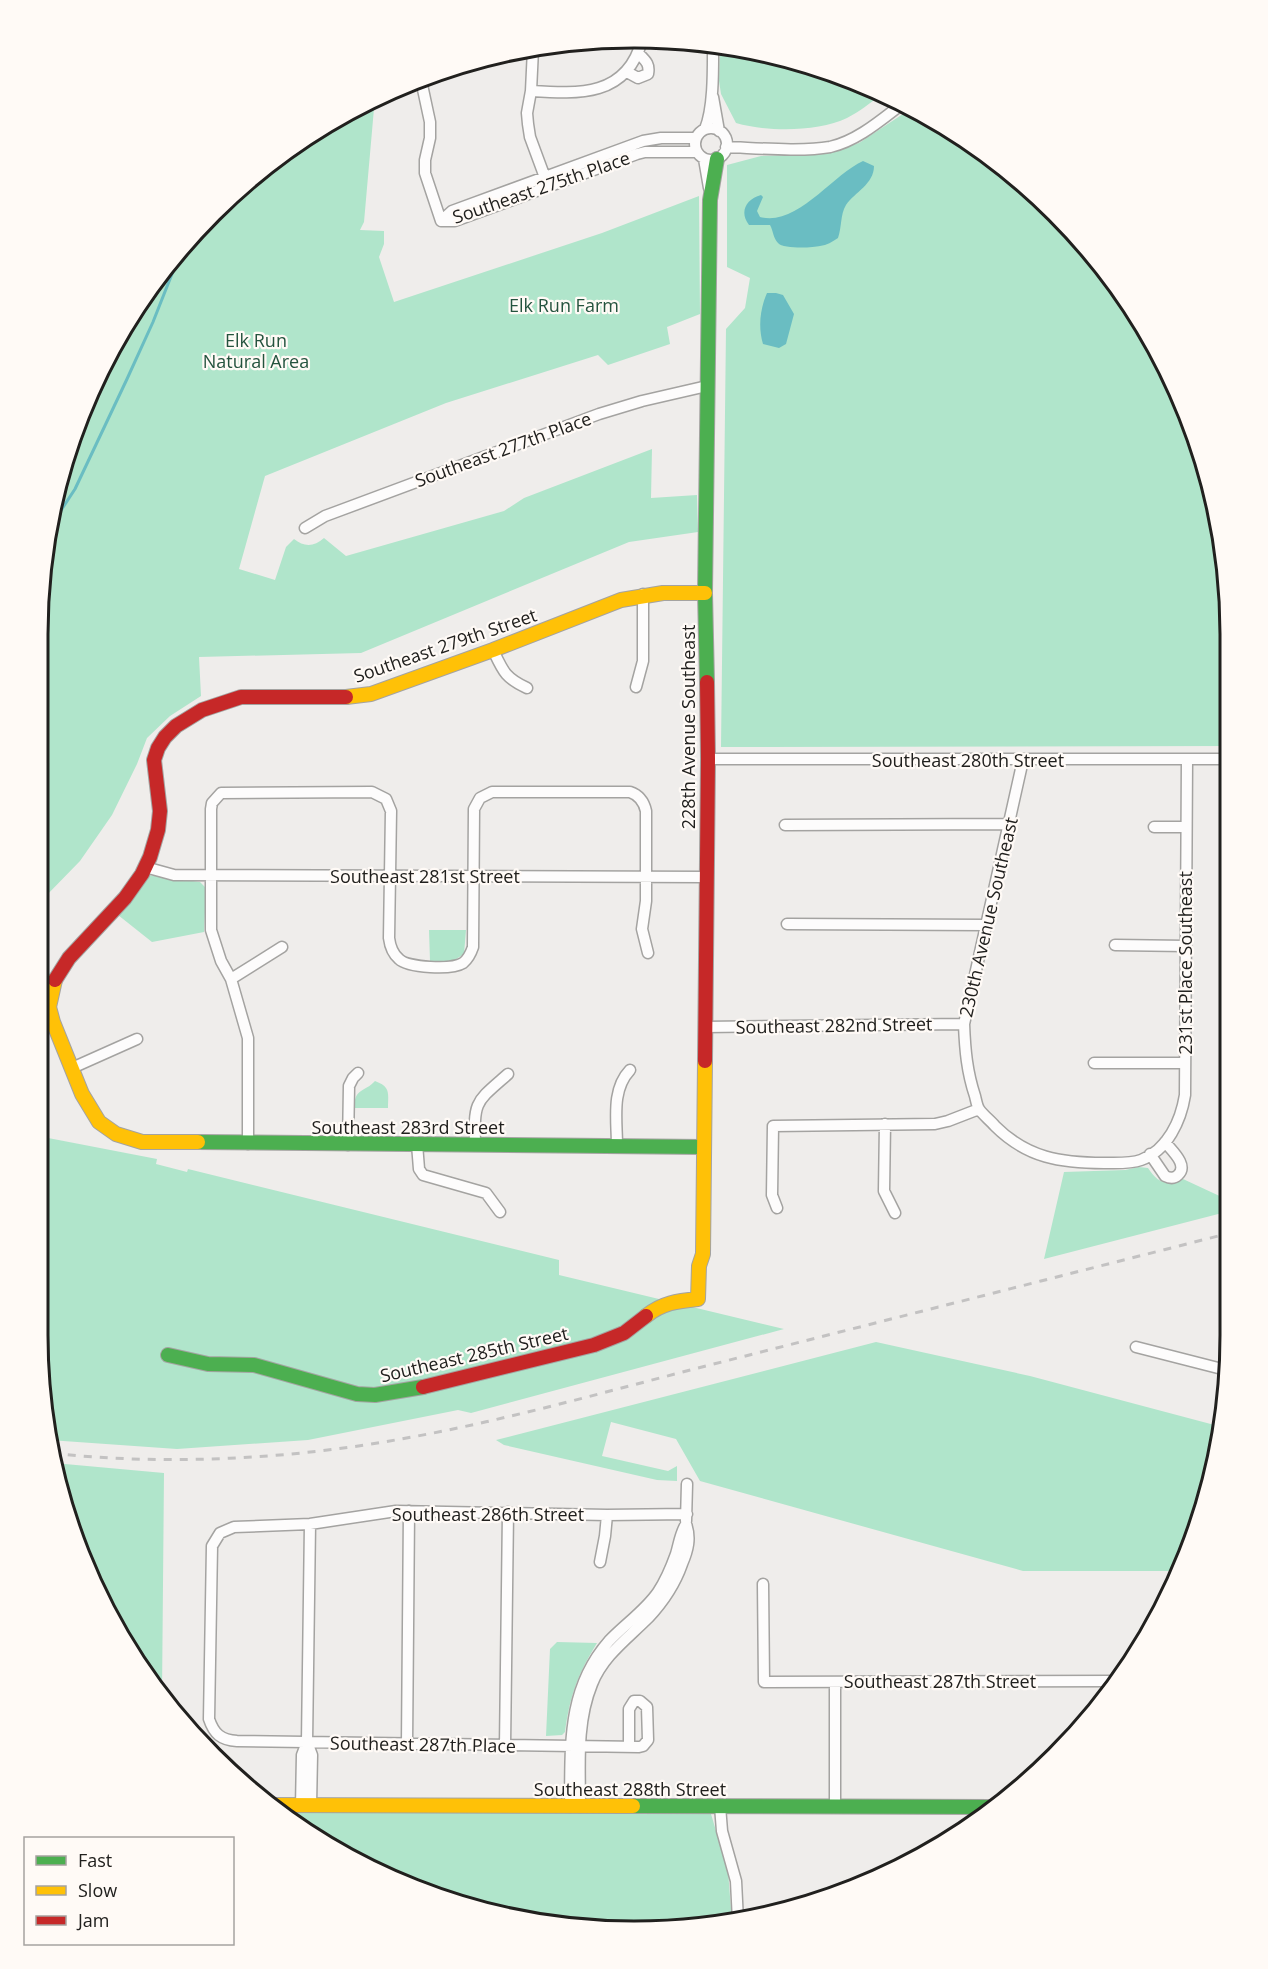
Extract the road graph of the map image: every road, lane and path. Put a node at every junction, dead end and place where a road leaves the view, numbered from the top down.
1 (640, 48) edge
2 (639, 53) junction
3 (713, 53) edge
4 (533, 57) edge
5 (627, 72) junction
6 (423, 88) edge
7 (531, 91) junction
8 (712, 91) junction
9 (895, 109) edge
10 (705, 129) junction
11 (696, 138) junction
12 (724, 139) junction
13 (706, 157) junction
14 (547, 182) junction
15 (707, 386) junction
16 (305, 528) dead end
17 (705, 593) junction
18 (643, 594) junction
19 (493, 650) junction
20 (636, 687) dead end
21 (527, 688) dead end
22 (708, 759) junction
23 (1187, 759) junction
24 (1220, 759) edge
25 (1023, 760) junction
26 (1009, 824) junction
27 (785, 825) dead end
28 (1154, 827) dead end
29 (1186, 827) junction
30 (145, 867) junction
31 (210, 876) junction
32 (391, 876) junction
33 (474, 876) junction
34 (646, 877) junction
35 (706, 877) junction
36 (787, 924) dead end
37 (986, 925) junction
38 (1115, 945) dead end
39 (1186, 946) junction
40 (282, 947) dead end
41 (648, 953) dead end
42 (231, 979) junction
43 (48, 1004) edge
44 (48, 1016) edge
45 (964, 1024) junction
46 (705, 1027) junction
47 (137, 1040) dead end
48 (1094, 1063) dead end
49 (1185, 1063) junction
50 (72, 1068) junction
51 (630, 1070) dead end
52 (358, 1073) dead end
53 (507, 1074) dead end
54 (979, 1109) junction
55 (885, 1124) junction
56 (1165, 1142) junction
57 (248, 1144) junction
58 (417, 1144) junction
59 (348, 1145) junction
60 (475, 1145) junction
61 (617, 1146) junction
62 (703, 1147) junction
63 (1150, 1154) junction
64 (777, 1208) dead end
65 (500, 1212) dead end
66 (895, 1213) dead end
67 (703, 1254) joint
68 (1136, 1347) dead end
69 (168, 1355) dead end
70 (1219, 1368) edge
71 (687, 1484) dead end
72 (409, 1510) junction
73 (508, 1512) junction
74 (607, 1515) junction
75 (686, 1519) junction
76 (310, 1524) junction
77 (600, 1562) dead end
78 (763, 1584) dead end
79 (1107, 1681) edge
80 (835, 1682) junction
81 (218, 1736) joint
82 (307, 1742) junction
83 (407, 1744) junction
84 (505, 1746) junction
85 (576, 1747) junction
86 (629, 1747) dead end
87 (285, 1806) edge
88 (306, 1806) junction
89 (720, 1806) junction
90 (835, 1806) junction
91 (575, 1807) junction
92 (981, 1807) edge
93 (738, 1912) edge

1 - 2 street
2 - 5 street
2 - 5 street
3 - 8 street
4 - 7 street
5 - 7 street
6 - 14 street, Southeast 275th Place
7 - 14 street
8 - 10 street
8 - 12 street
9 - 12 street
10 - 11 street
10 - 12 street
11 - 13 street
11 - 14 street, Southeast 275th Place
12 - 13 street
13 - 14 street, Southeast 275th Place
13 - 15 street, 228th Avenue Southeast
15 - 16 street, Southeast 277th Place
15 - 17 street, 228th Avenue Southeast
17 - 18 street, Southeast 279th Street
17 - 22 street, 228th Avenue Southeast
18 - 19 street, Southeast 279th Street
18 - 20 street
19 - 21 street
19 - 30 street, Southeast 279th Street
22 - 25 street, Southeast 280th Street
22 - 35 street, 228th Avenue Southeast
23 - 24 street, Southeast 280th Street
23 - 25 street, Southeast 280th Street
23 - 29 street, 231st Place Southeast
25 - 26 street, 230th Avenue Southeast
26 - 27 street
26 - 37 street, 230th Avenue Southeast
28 - 29 street
29 - 39 street, 231st Place Southeast
30 - 31 street, Southeast 281st Street
30 - 43 street
31 - 32 street, Southeast 281st Street
31 - 32 street
31 - 42 street
32 - 33 street, Southeast 281st Street
32 - 33 street
33 - 34 street, Southeast 281st Street
33 - 34 street
34 - 35 street, Southeast 281st Street
34 - 41 street
35 - 46 street, 228th Avenue Southeast
36 - 37 street
37 - 45 street, 230th Avenue Southeast
38 - 39 street
39 - 49 street, 231st Place Southeast
40 - 42 street
42 - 57 street
44 - 50 street
45 - 46 street, Southeast 282nd Street
45 - 54 street, 230th Avenue Southeast
46 - 62 street, 228th Avenue Southeast
47 - 50 street
48 - 49 street
49 - 56 street, 231st Place Southeast
50 - 57 street, Southeast 283rd Street
51 - 61 street
52 - 59 street
53 - 60 street
54 - 55 street
54 - 63 street
55 - 64 street
55 - 66 street
56 - 63 street, 231st Place Southeast
56 - 63 street
57 - 59 street, Southeast 283rd Street
58 - 59 street, Southeast 283rd Street
58 - 60 street, Southeast 283rd Street
58 - 65 street
60 - 61 street, Southeast 283rd Street
61 - 62 street, Southeast 283rd Street
62 - 67 street, 228th Avenue Southeast
67 - 69 street, Southeast 285th Street
68 - 70 street
71 - 75 street
72 - 73 street, Southeast 286th Street
72 - 76 street, Southeast 286th Street
72 - 83 street
73 - 74 street, Southeast 286th Street
73 - 84 street
74 - 75 street, Southeast 286th Street
74 - 77 street
75 - 85 street
76 - 81 street, Southeast 286th Street
76 - 82 street
78 - 80 street, Southeast 287th Street
79 - 80 street, Southeast 287th Street
80 - 90 street
81 - 82 street, Southeast 287th Place
82 - 83 street, Southeast 287th Place
82 - 88 street
83 - 84 street, Southeast 287th Place
84 - 85 street, Southeast 287th Place
85 - 86 street, Southeast 287th Place
85 - 91 street
87 - 88 street, Southeast 288th Street
88 - 91 street, Southeast 288th Street
89 - 90 street, Southeast 288th Street
89 - 91 street, Southeast 288th Street
89 - 93 street
90 - 92 street, Southeast 288th Street

